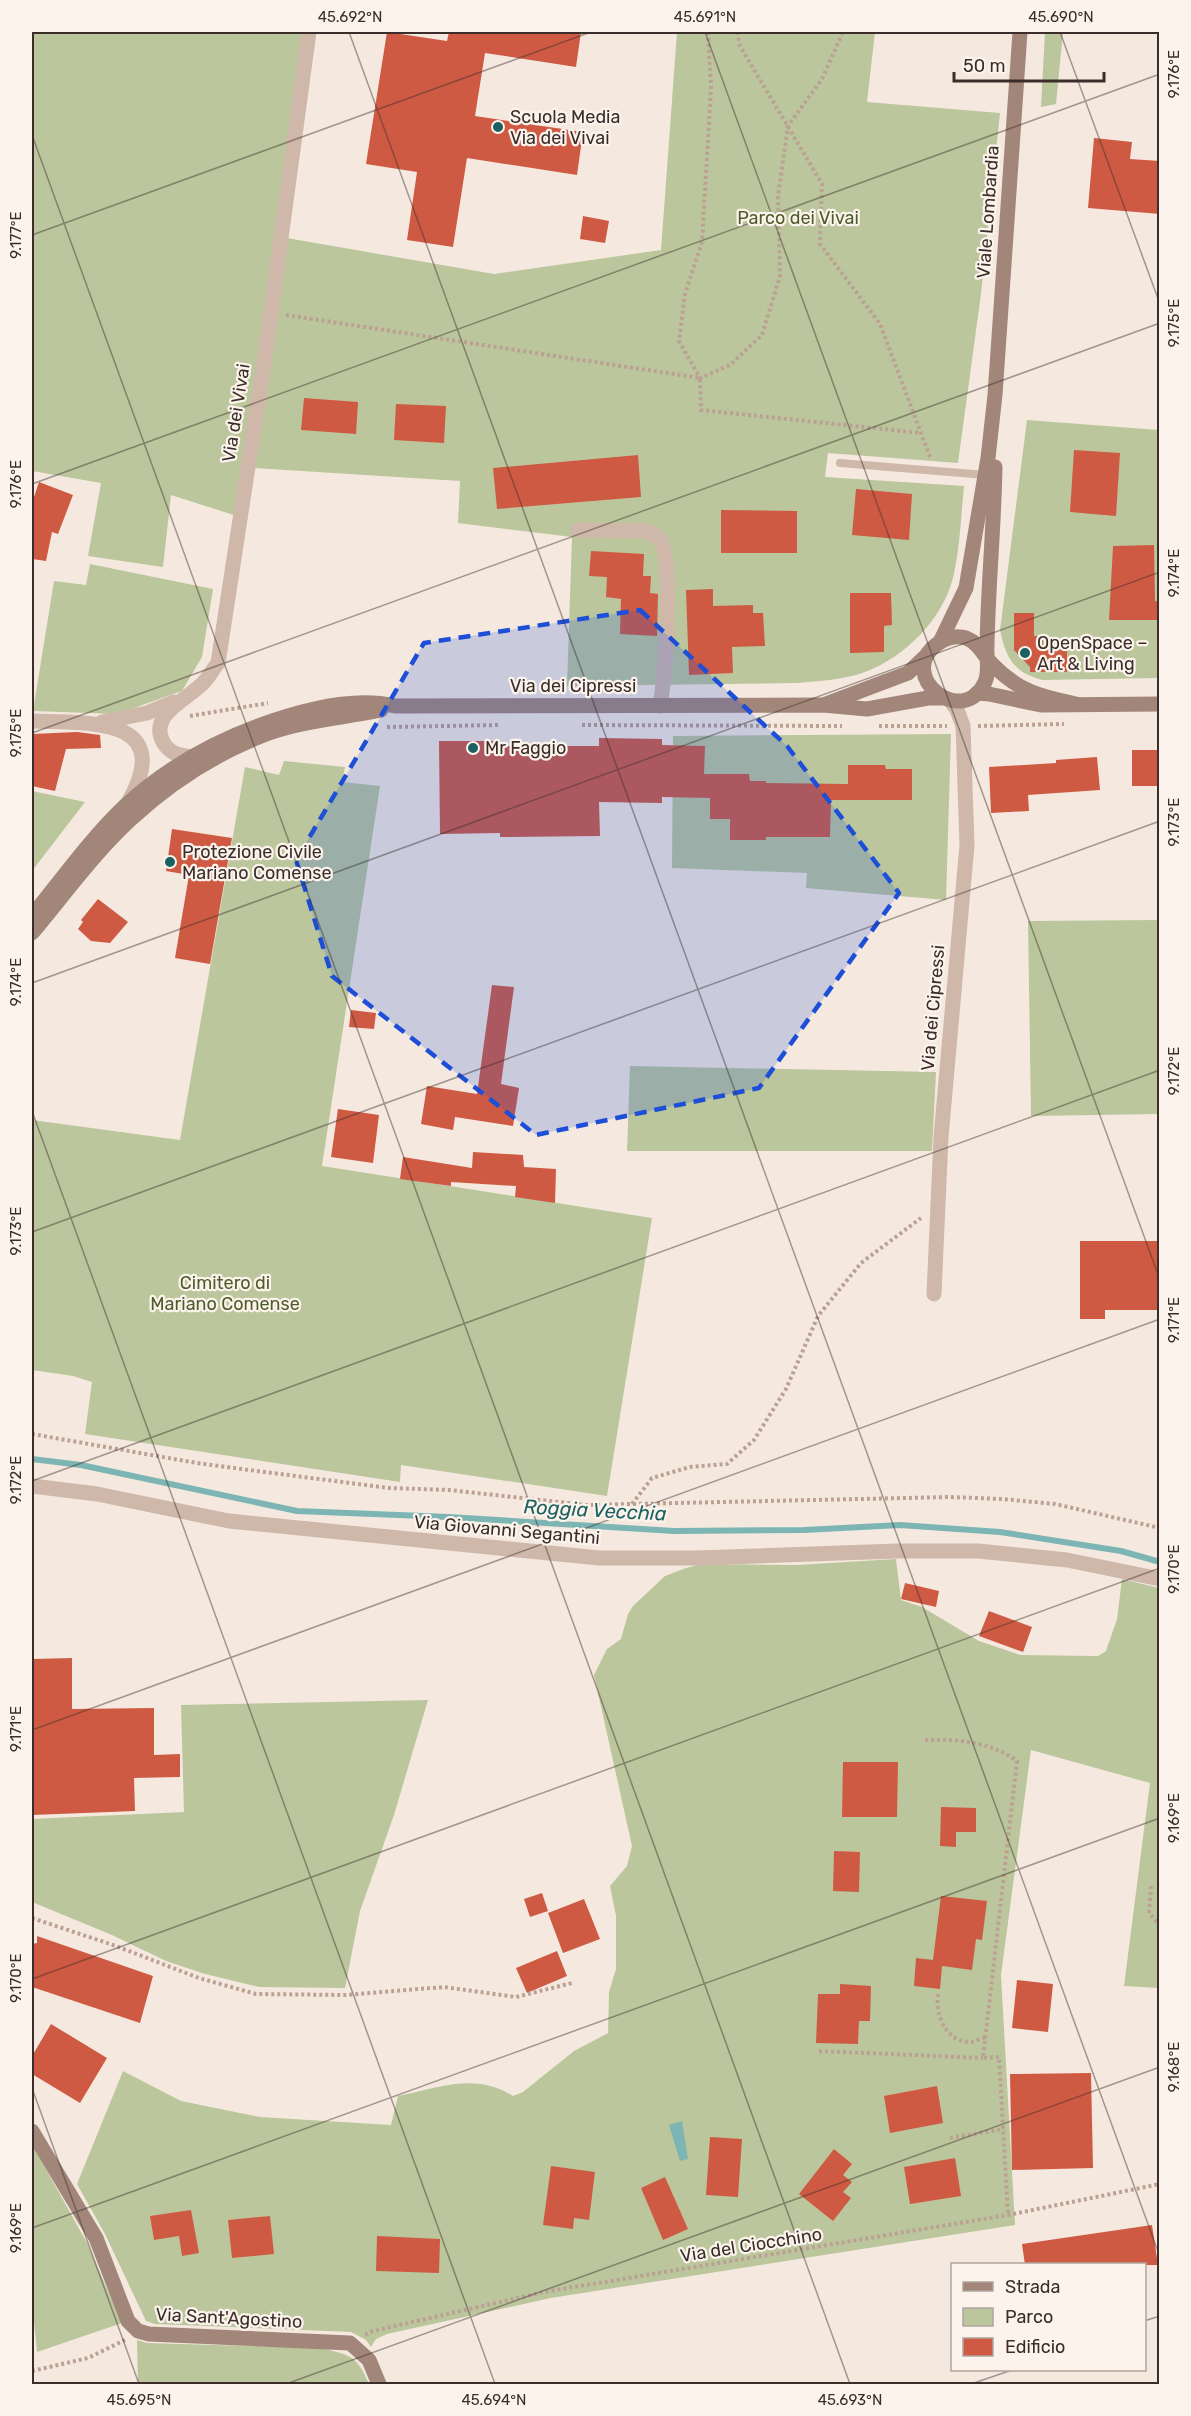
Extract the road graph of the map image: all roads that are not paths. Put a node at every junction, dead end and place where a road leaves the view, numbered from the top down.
1 (309, 32) edge
2 (1020, 32) edge
3 (995, 395) junction
4 (840, 464) dead end
5 (986, 475) junction
6 (578, 530) dead end
7 (941, 640) junction
8 (927, 655) junction
9 (986, 658) junction
10 (977, 693) junction
11 (946, 699) junction
12 (182, 702) junction
13 (1076, 704) junction
14 (1160, 704) edge
15 (823, 705) junction
16 (395, 706) junction
17 (660, 706) junction
18 (32, 721) edge
19 (96, 723) junction
20 (963, 726) junction
21 (191, 757) junction
22 (127, 805) junction
23 (32, 916) edge
24 (32, 933) edge
25 (934, 1294) dead end
26 (32, 1486) edge
27 (1160, 1579) edge
28 (32, 2131) edge
29 (379, 2385) edge

1 - 12 street, Via dei Vivai
2 - 3 main road, Viale Lombardia
3 - 5 main road, Viale Lombardia
3 - 9 main road, Viale Lombardia
4 - 5 lane
5 - 7 main road, Viale Lombardia
6 - 17 street
7 - 8 main road
7 - 9 main road
8 - 11 main road
8 - 15 main road, Via dei Cipressi
9 - 10 main road
9 - 13 main road
10 - 11 main road
10 - 13 main road
10 - 20 street, Via dei Cipressi
11 - 15 main road, Via dei Cipressi
11 - 20 street, Via dei Cipressi
12 - 19 street
12 - 21 street, Via dei Vivai
13 - 14 main road
15 - 17 main road, Via dei Cipressi
16 - 17 main road, Via dei Cipressi
16 - 21 main road, Via dei Cipressi
16 - 24 main road, Via dei Cipressi
18 - 19 street
19 - 22 street
20 - 25 street, Via dei Cipressi
21 - 22 main road, Via dei Cipressi
22 - 23 main road, Via dei Cipressi
26 - 27 street, Via Giovanni Segantini
28 - 29 main road, Via Sant'Agostino

